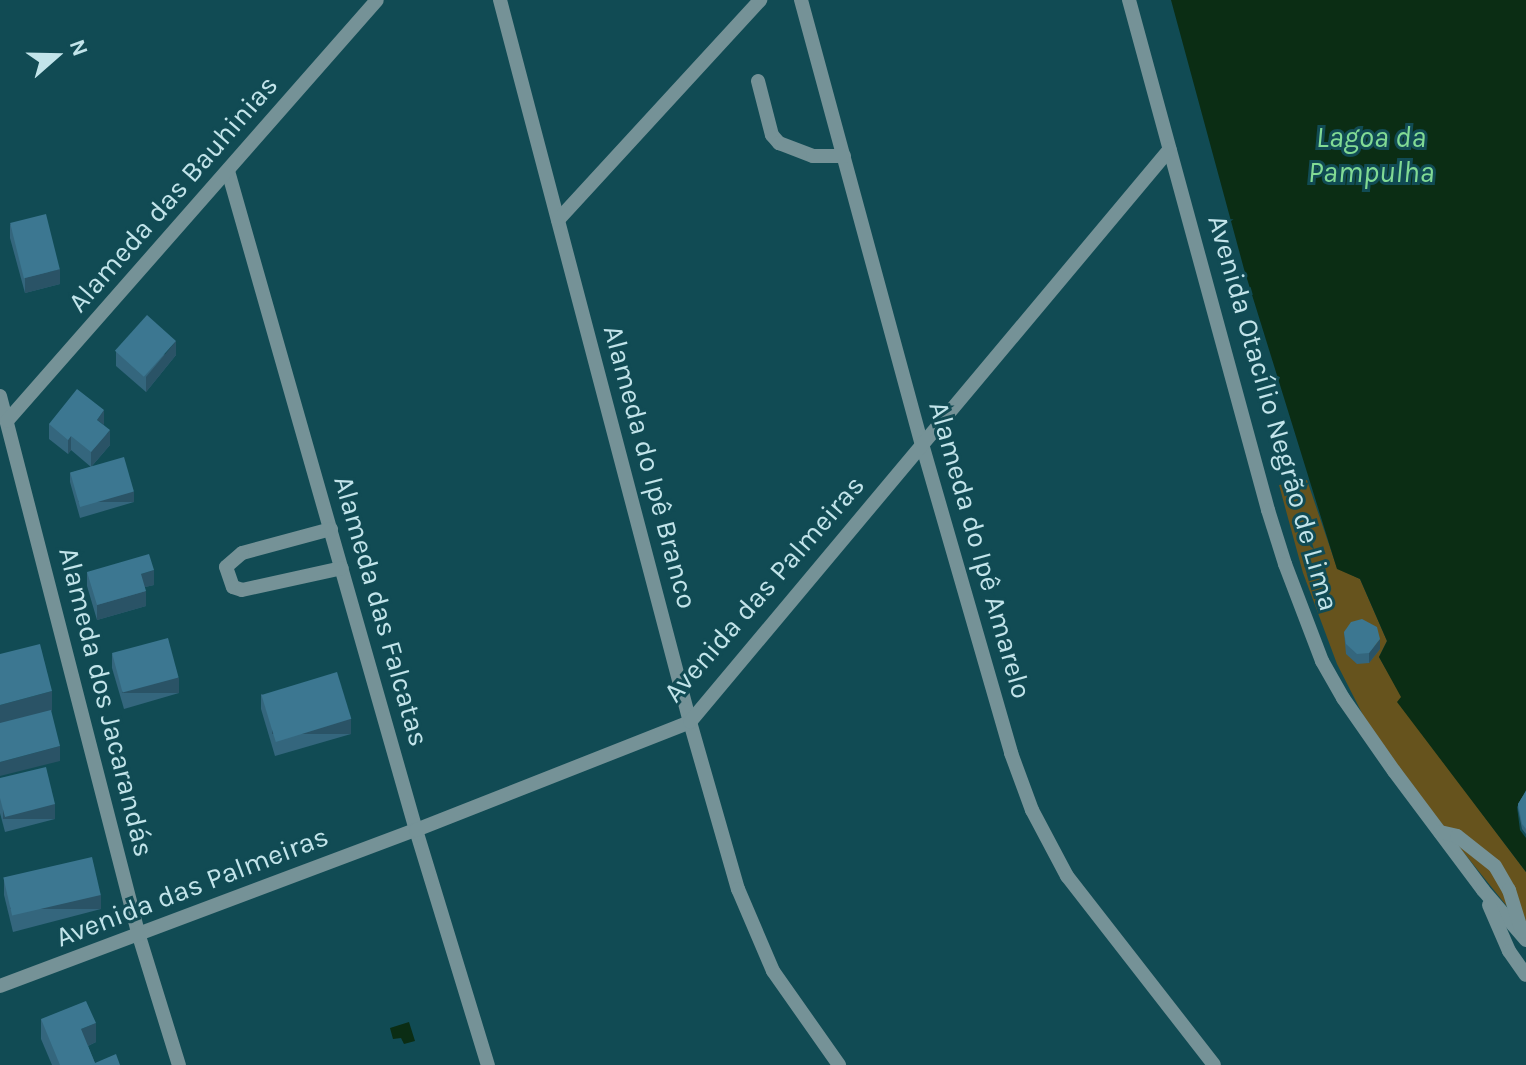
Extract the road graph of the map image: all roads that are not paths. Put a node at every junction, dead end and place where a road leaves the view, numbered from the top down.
1 (377, 0) edge
2 (500, 0) edge
3 (760, 0) edge
4 (801, 0) edge
5 (1129, 0) edge
6 (758, 81) dead end
7 (1170, 149) junction
8 (844, 156) junction
9 (228, 171) junction
10 (558, 220) junction
11 (0, 396) edge
12 (7, 421) junction
13 (922, 444) junction
14 (331, 529) junction
15 (342, 568) junction
16 (690, 722) junction
17 (416, 830) junction
18 (1440, 832) junction
19 (1483, 890) junction
20 (139, 936) junction
21 (1524, 938) edge
22 (1526, 975) edge
23 (0, 986) edge
24 (179, 1065) edge
25 (488, 1065) edge
26 (839, 1065) edge
27 (1214, 1065) edge

1 - 9 street, Alameda das Bauhinias
2 - 10 street, Alameda do Ipê Branco
3 - 10 street
4 - 8 street, Alameda do Ipê Amarelo
5 - 7 street, Avenida Otacílio Negrão de Lima
6 - 8 street
7 - 13 street, Avenida das Palmeiras
7 - 18 street, Avenida Otacílio Negrão de Lima
8 - 13 street, Alameda do Ipê Amarelo
9 - 12 street, Alameda das Bauhinias
9 - 14 street, Alameda das Falcatas
10 - 16 street, Alameda do Ipê Branco
11 - 12 street, Alameda dos Jacarandás
12 - 20 street, Alameda dos Jacarandás
13 - 16 street, Avenida das Palmeiras
13 - 27 street, Alameda do Ipê Amarelo
14 - 15 street, Alameda das Falcatas
14 - 15 street
15 - 17 street, Alameda das Falcatas
16 - 17 street, Avenida das Palmeiras
16 - 26 street, Alameda do Ipê Branco
17 - 20 street, Avenida das Palmeiras
17 - 25 street, Alameda das Falcatas
18 - 19 street, Avenida Otacílio Negrão de Lima
18 - 21 street
19 - 21 street, Avenida Otacílio Negrão de Lima
19 - 22 street, Avenida Otacílio Negrão de Lima
20 - 23 street, Avenida das Palmeiras
20 - 24 street, Alameda dos Jacarandás

